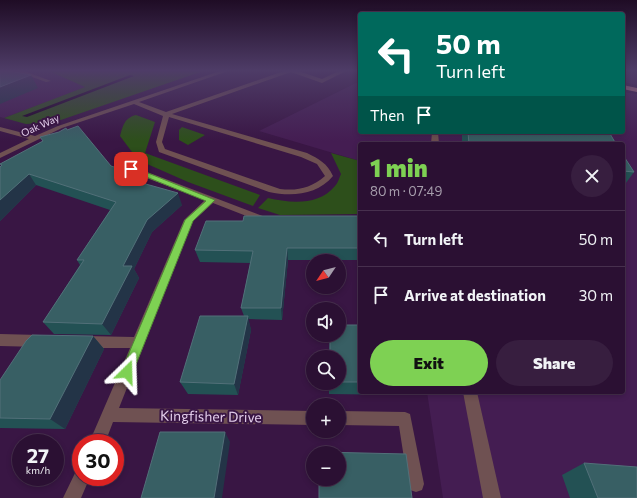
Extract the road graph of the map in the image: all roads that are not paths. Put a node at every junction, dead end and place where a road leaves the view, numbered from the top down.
1 (157, 94) edge
2 (223, 94) edge
3 (134, 102) junction
4 (167, 114) junction
5 (0, 129) edge
6 (33, 138) junction
7 (0, 156) edge
8 (131, 169) dead end
9 (211, 200) junction
10 (272, 220) edge
11 (0, 340) edge
12 (54, 341) edge
13 (69, 342) edge
14 (139, 343) junction
15 (470, 394) edge
16 (109, 415) junction
17 (306, 418) edge
18 (346, 418) edge
19 (101, 434) edge
20 (416, 484) dead end
21 (78, 486) edge
22 (72, 498) edge
23 (492, 498) edge

1 - 3 street, Oak Way
2 - 4 street
3 - 4 street
3 - 6 street, Oak Way
4 - 4 street
5 - 6 street
6 - 7 street, Oak Way
8 - 9 street
9 - 10 street
9 - 14 street
11 - 12 street
13 - 14 street
14 - 16 street
15 - 23 street
16 - 17 street, Kingfisher Drive
16 - 19 street
18 - 20 street
21 - 22 street

